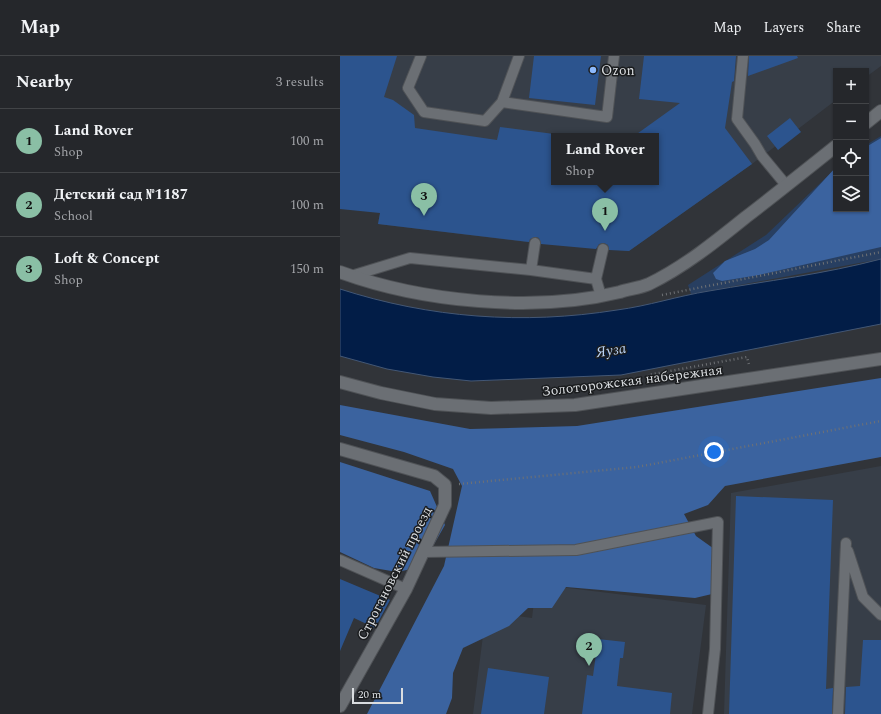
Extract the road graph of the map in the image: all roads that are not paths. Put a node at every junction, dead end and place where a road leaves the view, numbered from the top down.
1 (421, 56) edge
2 (519, 56) edge
3 (614, 56) edge
4 (743, 56) edge
5 (502, 102) junction
6 (881, 111) edge
7 (869, 121) edge
8 (833, 148) edge
9 (786, 185) junction
10 (535, 243) dead end
11 (603, 249) dead end
12 (531, 270) junction
13 (345, 274) edge
14 (596, 278) junction
15 (601, 296) junction
16 (881, 359) edge
17 (340, 382) edge
18 (340, 449) edge
19 (424, 552) junction
20 (340, 560) edge
21 (406, 589) junction
22 (881, 615) edge
23 (340, 706) edge
24 (708, 714) edge
25 (838, 714) edge

1 - 5 lane
2 - 5 lane
3 - 5 lane
4 - 9 lane
6 - 7 main road
8 - 9 main road
9 - 15 main road
10 - 12 lane
11 - 14 lane
12 - 13 lane
12 - 14 lane
13 - 15 main road
14 - 15 lane
16 - 17 main road, Золоторожская набережная
18 - 19 main road, Строгановский проезд
19 - 21 main road, Строгановский проезд
19 - 24 lane
20 - 21 lane
21 - 23 main road, Строгановский проезд
22 - 25 lane

